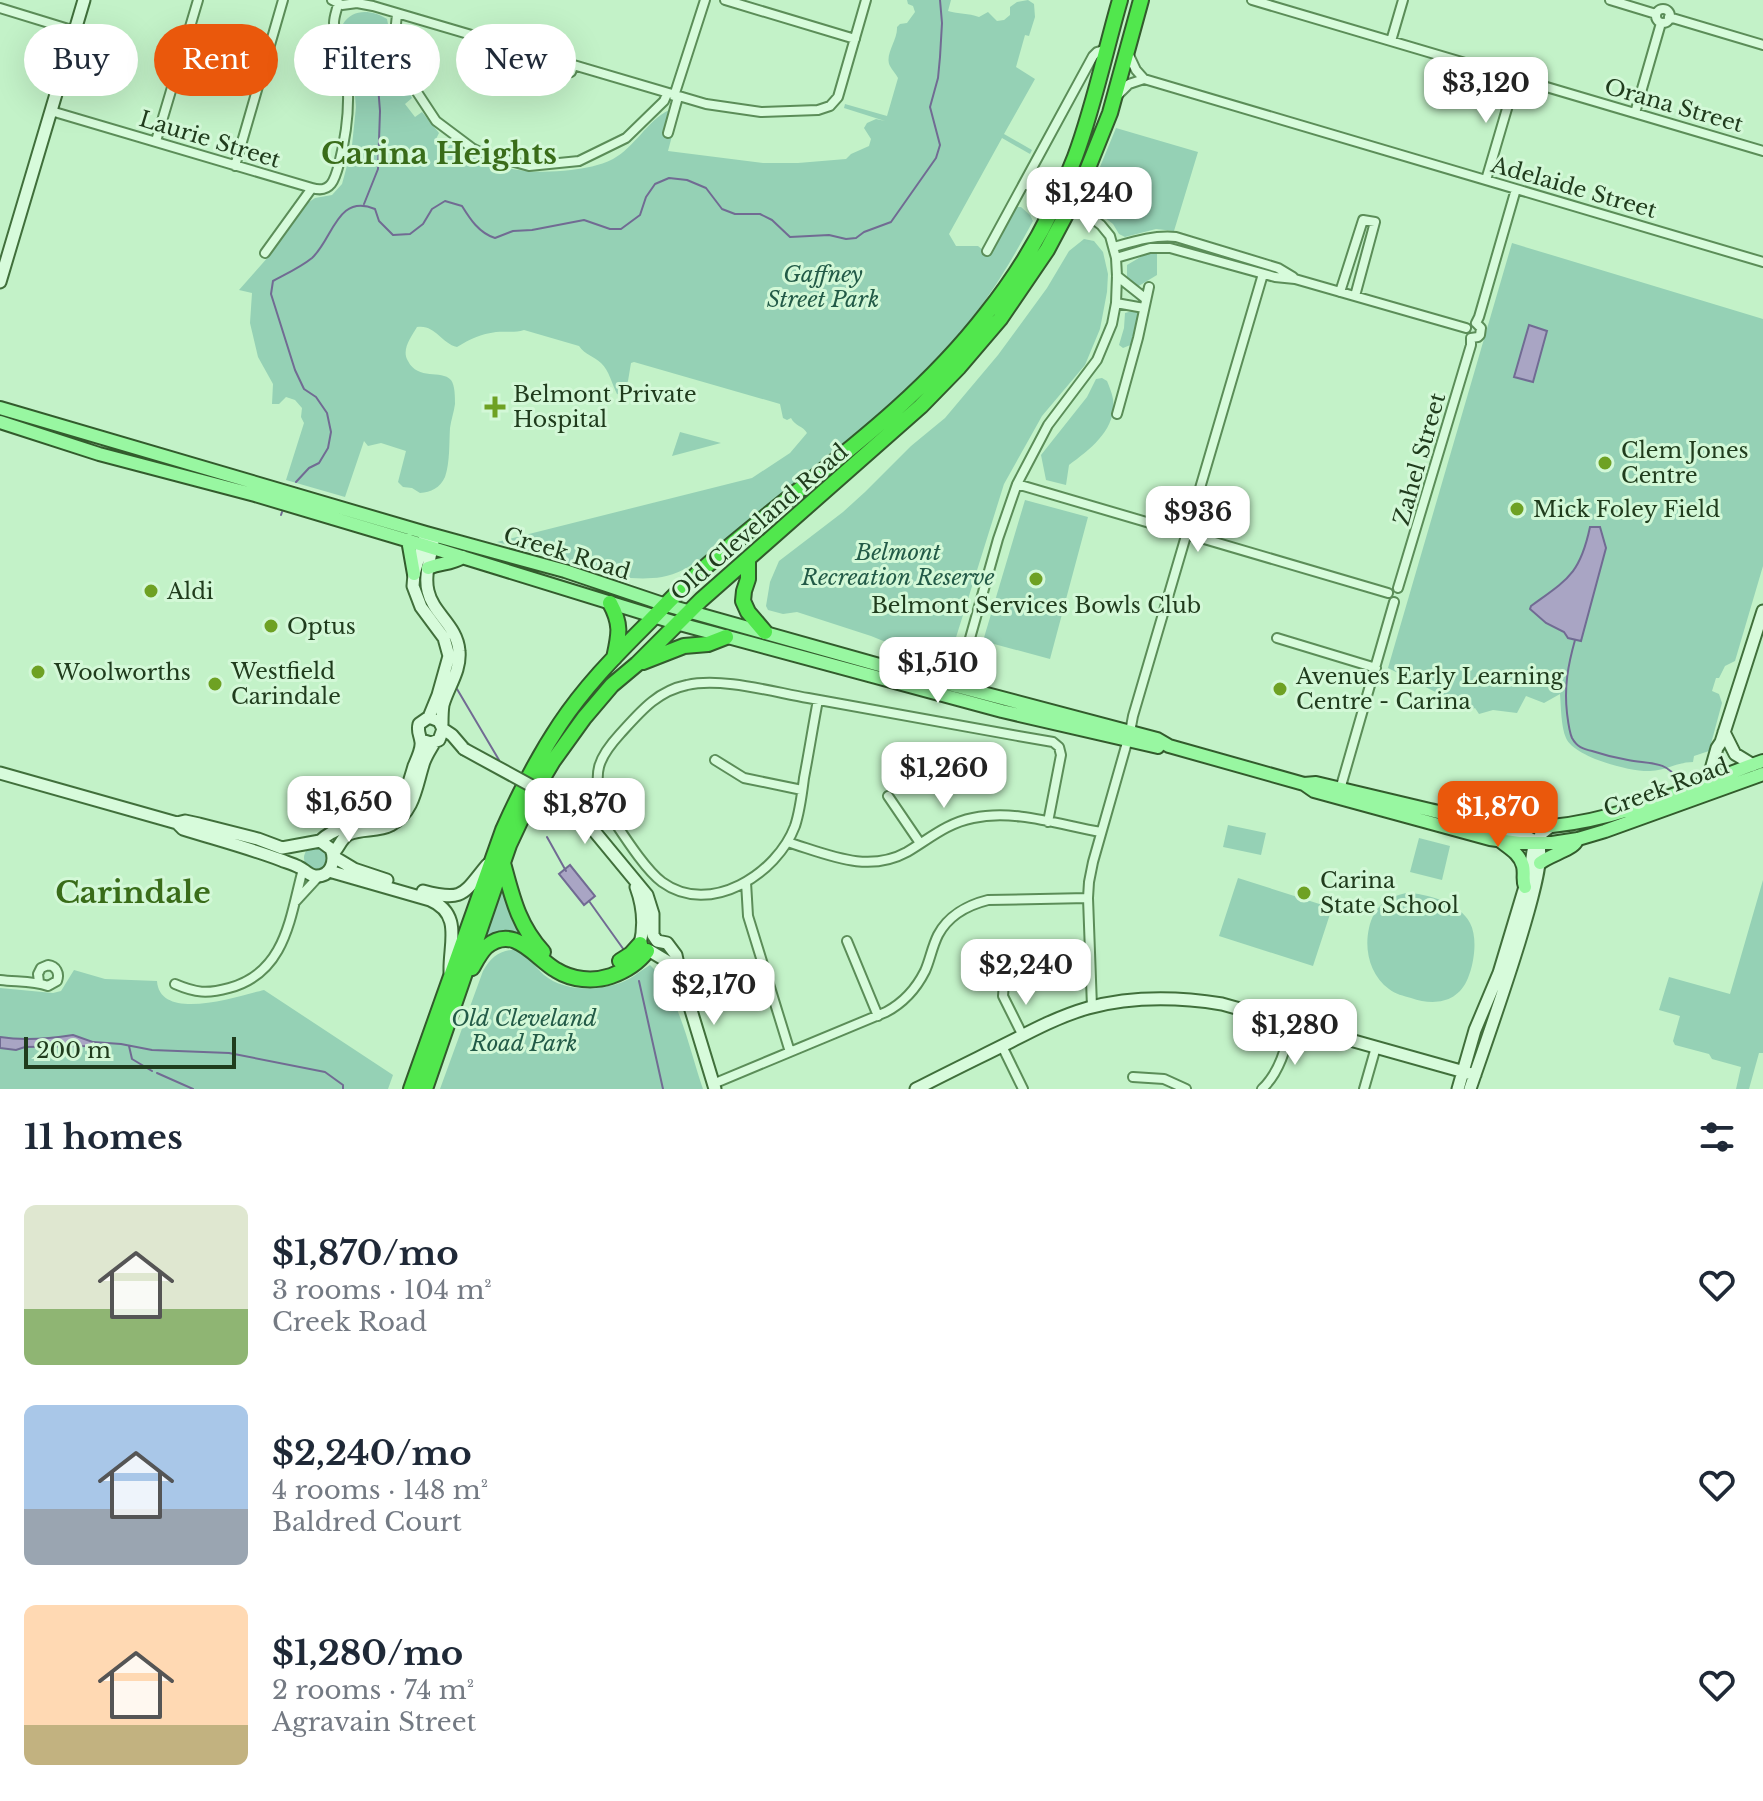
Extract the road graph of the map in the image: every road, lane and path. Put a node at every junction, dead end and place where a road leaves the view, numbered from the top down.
1 (84, 0) edge
2 (198, 0) edge
3 (283, 0) edge
4 (705, 0) edge
5 (725, 0) edge
6 (866, 0) edge
7 (1120, 0) edge
8 (1252, 0) edge
9 (1403, 0) edge
10 (1610, 0) edge
11 (1668, 0) edge
12 (335, 2) edge
13 (1137, 3) edge
14 (0, 8) edge
15 (392, 9) edge
16 (1663, 16) junction
17 (52, 24) edge
18 (77, 24) edge
19 (456, 30) edge
20 (855, 39) junction
21 (1391, 41) junction
22 (1763, 45) edge
23 (1107, 49) junction
24 (1127, 51) junction
25 (576, 67) edge
26 (1516, 78) junction
27 (1144, 79) junction
28 (673, 95) junction
29 (56, 96) edge
30 (1114, 98) junction
31 (51, 111) junction
32 (1635, 113) junction
33 (668, 133) dead end
34 (156, 141) junction
35 (1763, 151) edge
36 (235, 166) junction
37 (1486, 180) junction
38 (1024, 183) junction
39 (312, 188) junction
40 (1516, 189) junction
41 (1056, 198) junction
42 (1072, 205) junction
43 (1114, 247) junction
44 (987, 251) dead end
45 (265, 253) dead end
46 (1116, 258) junction
47 (1763, 262) edge
48 (1263, 274) junction
49 (1117, 276) junction
50 (1295, 279) junction
51 (0, 282) edge
52 (1149, 287) dead end
53 (1340, 292) junction
54 (1355, 296) junction
55 (1116, 303) junction
56 (1145, 304) junction
57 (1476, 323) junction
58 (1466, 328) junction
59 (1471, 338) junction
60 (0, 408) edge
61 (1117, 414) dead end
62 (0, 422) edge
63 (1017, 484) junction
64 (278, 496) junction
65 (296, 501) junction
66 (1186, 534) junction
67 (408, 540) junction
68 (429, 540) junction
69 (463, 557) junction
70 (748, 560) junction
71 (428, 568) junction
72 (414, 574) junction
73 (1391, 598) junction
74 (610, 603) junction
75 (666, 605) junction
76 (689, 611) junction
77 (1763, 611) edge
78 (654, 617) junction
79 (439, 621) junction
80 (676, 623) junction
81 (765, 632) junction
82 (726, 637) junction
83 (1277, 638) dead end
84 (613, 658) junction
85 (637, 664) junction
86 (962, 666) junction
87 (1376, 668) junction
88 (922, 677) junction
89 (955, 692) junction
90 (818, 700) junction
91 (440, 704) junction
92 (429, 717) junction
93 (440, 734) junction
94 (1129, 736) junction
95 (1723, 737) junction
96 (421, 740) junction
97 (715, 760) dead end
98 (1760, 766) edge
99 (0, 773) edge
100 (1709, 787) junction
101 (802, 790) junction
102 (1339, 793) junction
103 (888, 796) dead end
104 (1048, 822) junction
105 (1487, 822) junction
106 (177, 823) junction
107 (1551, 826) junction
108 (1101, 832) junction
109 (1578, 839) junction
110 (1499, 840) junction
111 (320, 841) junction
112 (787, 842) junction
113 (920, 843) junction
114 (1536, 843) junction
115 (306, 845) junction
116 (333, 855) junction
117 (496, 862) junction
118 (1540, 863) junction
119 (302, 868) junction
120 (324, 873) junction
121 (746, 882) junction
122 (1525, 887) junction
123 (1088, 898) junction
124 (295, 901) junction
125 (847, 941) dead end
126 (648, 943) junction
127 (0, 980) edge
128 (39, 982) dead end
129 (455, 982) junction
130 (1004, 983) dead end
131 (175, 984) dead end
132 (1092, 1007) junction
133 (878, 1016) junction
134 (1292, 1023) junction
135 (1023, 1036) junction
136 (1002, 1046) junction
137 (1376, 1047) junction
138 (790, 1052) junction
139 (1469, 1073) junction
140 (1133, 1077) dead end
141 (714, 1086) edge
142 (411, 1089) edge
143 (425, 1089) edge
144 (916, 1089) edge
145 (1023, 1089) edge
146 (1186, 1089) edge
147 (1262, 1089) edge
148 (1364, 1089) edge
149 (1458, 1089) edge
150 (1470, 1089) edge

1 - 18 street
2 - 34 street
3 - 36 street
4 - 28 street
5 - 20 street
6 - 20 street
7 - 23 highway, Old Cleveland Road
8 - 21 street, Orana Street
9 - 21 street
10 - 16 street
11 - 16 street
12 - 15 street
12 - 39 street
13 - 24 highway, Old Cleveland Road
14 - 17 street
15 - 19 street
15 - 28 street
16 - 22 street
16 - 32 street
20 - 28 street
21 - 26 street, Orana Street
23 - 38 street, Old Cleveland Road
23 - 41 highway, Old Cleveland Road
24 - 27 street
24 - 30 highway, Old Cleveland Road
25 - 28 street
26 - 32 street, Orana Street
26 - 37 street
27 - 30 street
27 - 37 street, Adelaide Street
28 - 33 street
29 - 31 street
30 - 42 highway, Old Cleveland Road
31 - 34 street, Laurie Street
31 - 51 street
32 - 35 street, Orana Street
34 - 36 street, Laurie Street
36 - 39 street, Laurie Street
37 - 40 street, Adelaide Street
38 - 41 street
38 - 44 street, Old Cleveland Road
39 - 45 street
40 - 47 street, Adelaide Street
40 - 57 street
41 - 42 street
41 - 75 highway, Old Cleveland Road
42 - 43 street
42 - 70 highway, Old Cleveland Road
43 - 46 street
43 - 50 street
46 - 48 street
46 - 49 street
48 - 50 street
48 - 66 street
49 - 55 street
49 - 56 street
50 - 53 street
52 - 56 street
53 - 54 street
53 - 54 street
54 - 58 street
55 - 56 street
55 - 63 street
56 - 61 street
57 - 58 street
57 - 59 street
58 - 59 street
59 - 73 street, Zahel Street
60 - 64 main road, Creek Road
62 - 64 main road, Creek Road
63 - 66 street
63 - 86 street
64 - 65 main road, Creek Road
65 - 67 main road, Creek Road
65 - 68 main road, Creek Road
66 - 73 street
66 - 94 street
67 - 68 main road, Creek Road
67 - 72 main road
68 - 69 main road, Creek Road
68 - 71 street
68 - 72 street
68 - 75 main road, Creek Road
69 - 71 main road
69 - 74 main road, Creek Road
70 - 76 highway, Old Cleveland Road
70 - 81 highway
71 - 79 street
72 - 79 street
73 - 87 street
74 - 78 main road, Creek Road
74 - 84 highway
75 - 76 main road, Creek Road
75 - 78 highway, Old Cleveland Road
76 - 80 highway, Old Cleveland Road
76 - 81 main road, Creek Road
77 - 95 street
78 - 80 main road, Creek Road
78 - 84 highway, Old Cleveland Road
79 - 91 street
80 - 82 main road, Creek Road
80 - 85 highway, Old Cleveland Road
81 - 88 main road, Creek Road
82 - 85 highway
82 - 89 main road, Creek Road
83 - 87 street
84 - 117 highway, Old Cleveland Road
85 - 117 highway, Old Cleveland Road
86 - 88 main road
86 - 89 street
87 - 102 street
88 - 89 main road, Creek Road
89 - 94 main road, Creek Road
90 - 101 street
90 - 104 street
90 - 121 street
91 - 92 street
91 - 93 street
92 - 93 street
92 - 96 street
93 - 96 street
93 - 116 street
93 - 126 street, bridge
94 - 102 main road, Creek Road
94 - 108 street
95 - 98 street
95 - 100 street
96 - 111 street
97 - 101 street
98 - 100 main road, Creek Road
99 - 106 street
100 - 107 main road, Creek Road
100 - 109 main road, Creek Road
101 - 112 street
102 - 105 main road, Creek Road
102 - 110 main road, Creek Road
103 - 113 street
104 - 108 street
104 - 113 street
105 - 107 main road, Creek Road
105 - 114 street
106 - 115 street
106 - 119 street
107 - 114 street
108 - 123 street
109 - 114 main road, Creek Road
109 - 118 main road
110 - 114 main road, Creek Road
110 - 122 main road
111 - 115 street
111 - 116 street
112 - 113 street
112 - 121 street
114 - 118 street
114 - 122 street
115 - 119 street
116 - 117 street
116 - 120 street
117 - 126 highway
117 - 129 highway, Old Cleveland Road
118 - 139 street
119 - 120 street
119 - 124 street
120 - 124 street
120 - 129 street
121 - 138 street
122 - 139 street
123 - 132 street
123 - 133 street
124 - 131 street
125 - 133 street
126 - 129 highway
126 - 141 street
127 - 128 street
129 - 142 highway, Old Cleveland Road
129 - 143 highway, Old Cleveland Road
130 - 135 street
132 - 134 street
132 - 135 street
133 - 138 street
134 - 137 street
134 - 147 street
135 - 136 street
136 - 144 street
136 - 145 street
137 - 139 street
137 - 148 street
138 - 141 street
139 - 149 street
139 - 150 street
140 - 146 street

